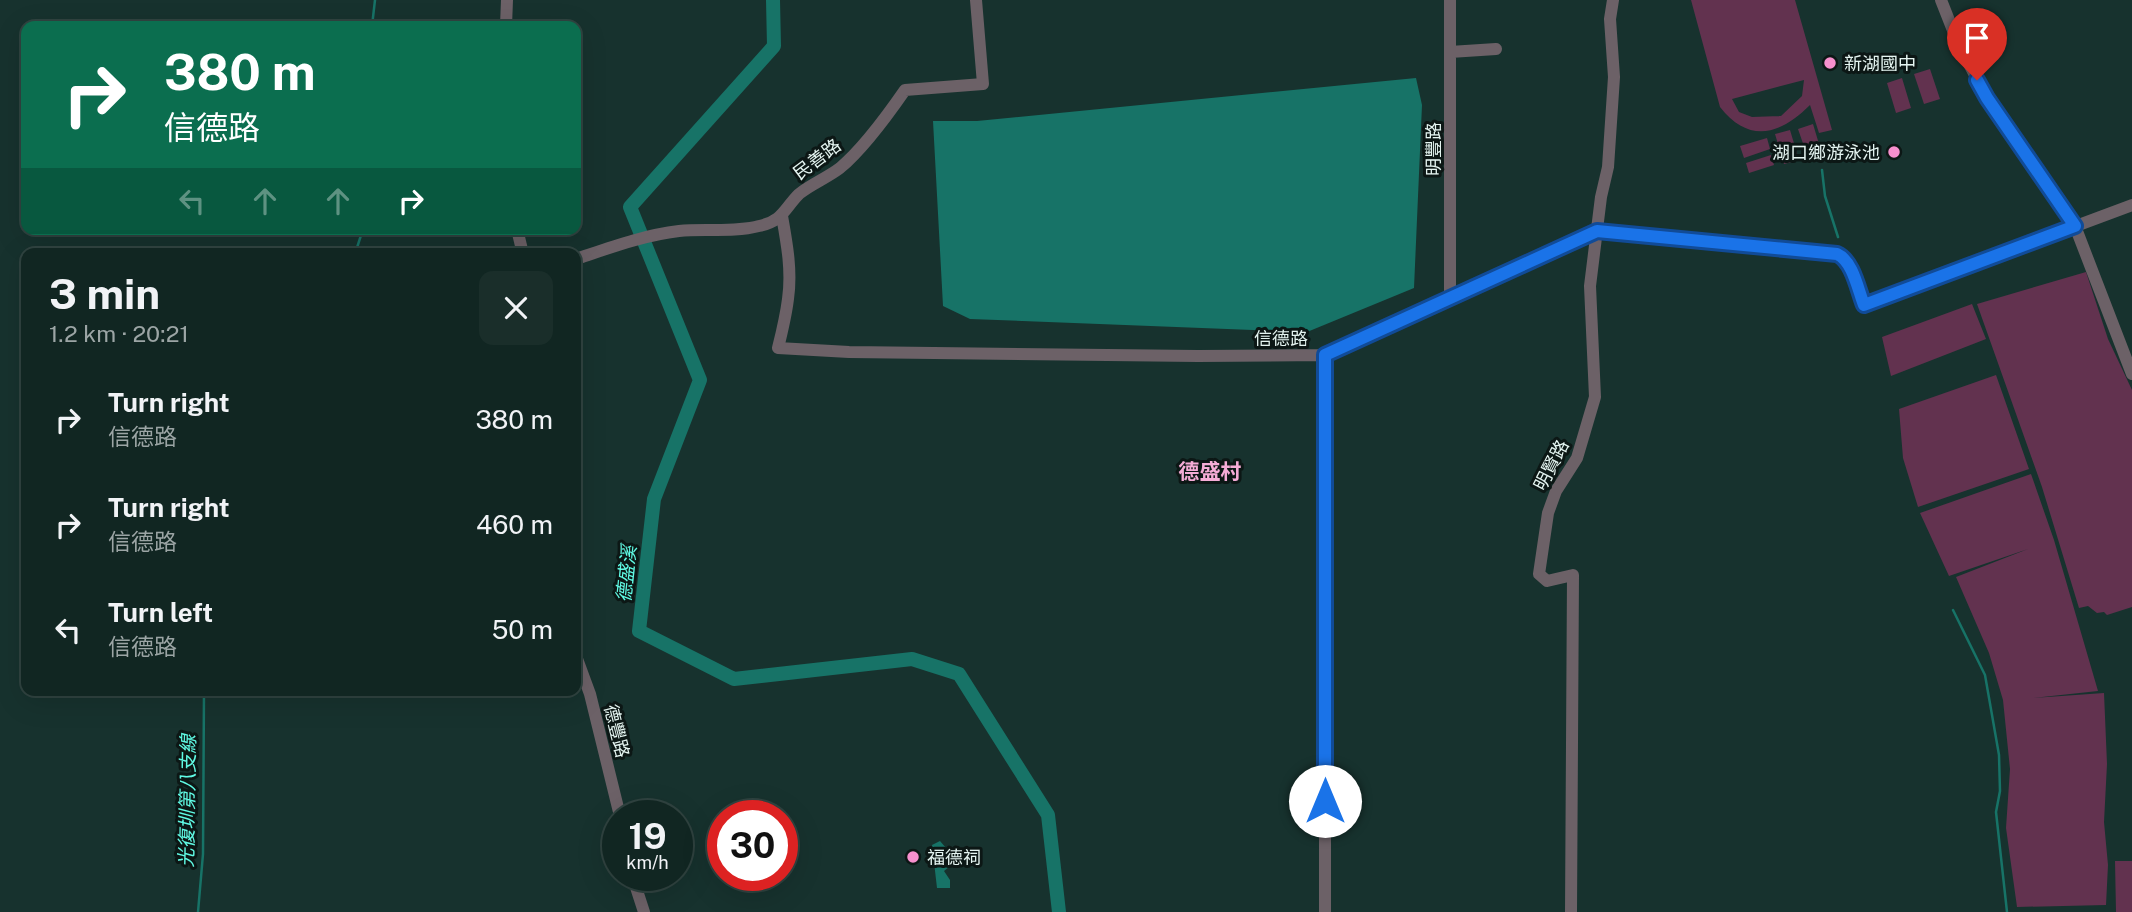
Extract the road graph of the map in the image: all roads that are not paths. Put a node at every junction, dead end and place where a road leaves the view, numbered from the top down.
1 (507, 0) edge
2 (976, 0) edge
3 (1450, 0) edge
4 (1613, 0) edge
5 (1941, 0) edge
6 (506, 21) edge
7 (1496, 49) dead end
8 (1450, 52) junction
9 (2132, 205) edge
10 (782, 216) junction
11 (2075, 226) junction
12 (1597, 231) junction
13 (581, 258) edge
14 (1450, 298) junction
15 (1325, 355) junction
16 (2132, 374) edge
17 (581, 670) edge
18 (616, 800) edge
19 (637, 891) edge
20 (644, 912) edge
21 (1325, 912) edge
22 (1571, 912) edge

1 - 6 street
2 - 10 street, 民善路
3 - 8 street, 明豐路
4 - 12 street, 明賢路
5 - 11 street
7 - 8 street
8 - 14 street, 明豐路
9 - 11 street, 信德路
10 - 13 street, 民善路
10 - 15 street, 信德路
11 - 12 street, 信德路
11 - 16 street
12 - 14 street, 信德路
12 - 22 street, 明賢路
14 - 15 street, 信德路
15 - 21 street
17 - 18 street, 德豐路
19 - 20 street

